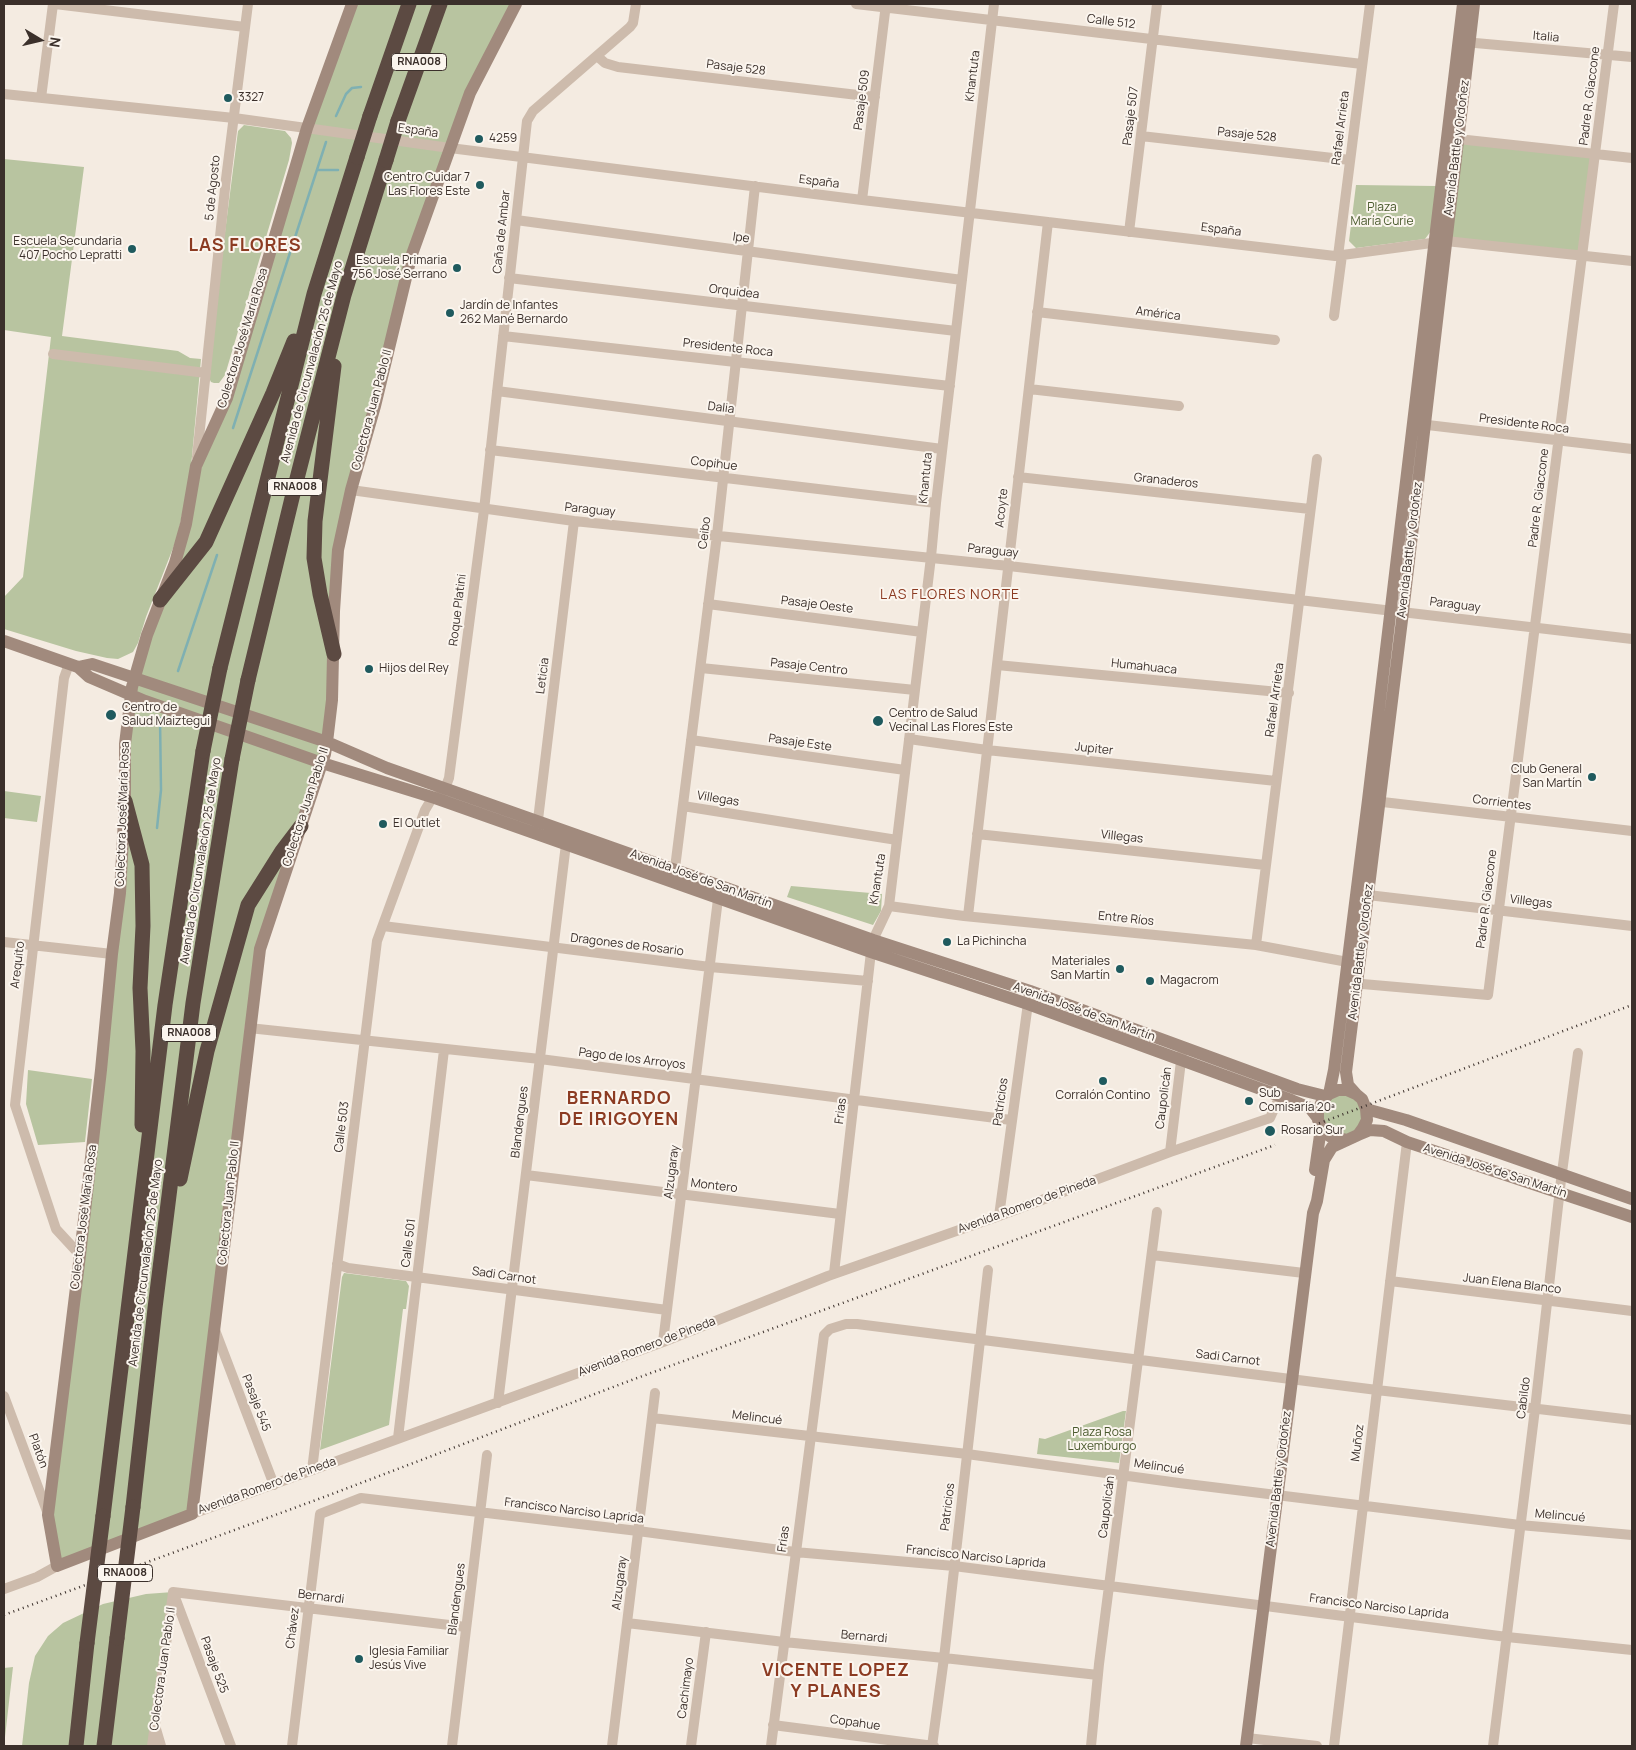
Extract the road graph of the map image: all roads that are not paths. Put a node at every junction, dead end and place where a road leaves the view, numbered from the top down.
1 (54, 4) edge
2 (248, 4) edge
3 (352, 4) edge
4 (409, 4) edge
5 (440, 4) edge
6 (516, 4) edge
7 (636, 4) edge
8 (856, 4) edge
9 (994, 4) edge
10 (1157, 4) edge
11 (1370, 4) edge
12 (1463, 4) edge
13 (1474, 4) edge
14 (1614, 4) edge
15 (886, 6) edge
16 (105, 7) edge
17 (992, 21) junction
18 (245, 27) junction
19 (1152, 40) junction
20 (1464, 42) junction
21 (1608, 54) junction
22 (597, 56) junction
23 (1632, 57) edge
24 (1362, 64) junction
25 (4, 94) edge
26 (875, 97) junction
27 (41, 98) junction
28 (234, 118) junction
29 (307, 128) junction
30 (1141, 136) junction
31 (1458, 139) junction
32 (450, 148) junction
33 (1595, 154) junction
34 (523, 156) junction
35 (1632, 158) edge
36 (1350, 160) junction
37 (755, 186) junction
38 (862, 200) junction
39 (970, 213) junction
40 (516, 220) junction
41 (1048, 222) junction
42 (1130, 232) junction
43 (1441, 241) junction
44 (748, 251) junction
45 (1340, 255) junction
46 (1582, 255) junction
47 (1632, 261) edge
48 (509, 278) junction
49 (962, 280) junction
50 (314, 294) junction
51 (344, 295) junction
52 (742, 306) junction
53 (1037, 312) junction
54 (1334, 316) dead end
55 (956, 331) junction
56 (503, 336) junction
57 (1275, 340) dead end
58 (53, 354) dead end
59 (736, 362) junction
60 (206, 373) junction
61 (950, 386) junction
62 (1029, 389) junction
63 (497, 391) junction
64 (1179, 406) dead end
65 (729, 421) junction
66 (1419, 424) junction
67 (1559, 440) junction
68 (942, 449) junction
69 (1632, 449) edge
70 (490, 450) junction
71 (1317, 459) dead end
72 (196, 466) junction
73 (1018, 477) junction
74 (723, 478) junction
75 (351, 490) junction
76 (936, 503) junction
77 (1310, 509) junction
78 (484, 510) junction
79 (574, 521) junction
80 (717, 535) junction
81 (931, 557) junction
82 (1008, 566) junction
83 (160, 600) junction
84 (1300, 601) junction
85 (708, 604) junction
86 (1397, 611) junction
87 (1535, 628) junction
88 (922, 632) junction
89 (1632, 639) edge
90 (4, 641) edge
91 (334, 654) junction
92 (73, 665) junction
93 (997, 665) junction
94 (701, 668) junction
95 (135, 678) junction
96 (915, 690) junction
97 (1288, 694) junction
98 (131, 695) junction
99 (909, 739) junction
100 (691, 740) junction
101 (327, 742) junction
102 (987, 750) junction
103 (322, 763) junction
104 (905, 770) junction
105 (1276, 781) junction
106 (445, 788) junction
107 (435, 798) junction
108 (125, 801) junction
109 (1374, 801) junction
110 (683, 806) junction
111 (1511, 817) junction
112 (301, 826) junction
113 (537, 827) junction
114 (1632, 831) edge
115 (977, 834) junction
116 (897, 840) junction
117 (566, 844) junction
118 (1265, 865) junction
119 (674, 876) junction
120 (719, 892) junction
121 (1368, 895) junction
122 (889, 906) junction
123 (1498, 910) junction
124 (968, 916) junction
125 (383, 926) junction
126 (1632, 926) edge
127 (4, 942) edge
128 (1256, 945) junction
129 (33, 946) junction
130 (872, 946) junction
131 (554, 948) junction
132 (112, 954) junction
133 (1354, 963) junction
134 (710, 967) junction
135 (868, 981) junction
136 (1351, 983) junction
137 (1029, 998) junction
138 (249, 1028) junction
139 (365, 1041) junction
140 (444, 1050) junction
141 (1578, 1053) dead end
142 (1182, 1054) junction
143 (540, 1059) junction
144 (696, 1080) junction
145 (1356, 1094) junction
146 (1327, 1095) junction
147 (1280, 1096) junction
148 (855, 1100) junction
149 (1366, 1109) junction
150 (1011, 1120) junction
151 (1319, 1122) junction
152 (1352, 1137) junction
153 (1407, 1142) junction
154 (1170, 1152) junction
155 (1563, 1174) junction
156 (526, 1176) junction
157 (1560, 1192) junction
158 (682, 1195) junction
159 (1632, 1198) edge
160 (141, 1202) junction
161 (1157, 1212) dead end
162 (1313, 1213) junction
163 (840, 1214) junction
164 (999, 1216) junction
165 (1632, 1217) edge
166 (80, 1255) junction
167 (1152, 1255) junction
168 (337, 1264) junction
169 (988, 1270) dead end
170 (834, 1273) junction
171 (1304, 1273) junction
172 (418, 1277) junction
173 (1390, 1281) junction
174 (512, 1290) junction
175 (1547, 1301) junction
176 (155, 1308) junction
177 (667, 1310) junction
178 (1632, 1311) edge
179 (215, 1330) junction
180 (824, 1335) joint
181 (980, 1340) junction
182 (663, 1342) junction
183 (1139, 1359) junction
184 (1291, 1379) junction
185 (1377, 1390) junction
186 (655, 1393) dead end
187 (4, 1396) edge
188 (498, 1403) junction
189 (1535, 1409) junction
190 (652, 1418) junction
191 (1632, 1420) edge
192 (398, 1438) junction
193 (811, 1438) junction
194 (966, 1454) junction
195 (487, 1455) dead end
196 (312, 1470) junction
197 (1124, 1474) junction
198 (274, 1485) junction
199 (1278, 1495) junction
200 (1363, 1504) junction
201 (480, 1512) junction
202 (192, 1514) junction
203 (320, 1514) joint
204 (48, 1515) junction
205 (1520, 1525) junction
206 (638, 1531) junction
207 (1632, 1535) edge
208 (795, 1552) junction
209 (57, 1566) junction
210 (954, 1566) junction
211 (1110, 1586) junction
212 (4, 1589) edge
213 (174, 1592) junction
214 (1263, 1605) junction
215 (308, 1608) junction
216 (1350, 1617) junction
217 (627, 1622) junction
218 (466, 1627) junction
219 (706, 1632) junction
220 (1507, 1637) junction
221 (784, 1642) junction
222 (1632, 1650) edge
223 (944, 1658) junction
224 (1098, 1675) junction
225 (773, 1725) junction
226 (155, 1726) junction
227 (1247, 1742) edge
228 (76, 1746) edge
229 (104, 1746) edge
230 (152, 1746) edge
231 (161, 1746) edge
232 (231, 1746) edge
233 (292, 1746) edge
234 (452, 1746) edge
235 (612, 1746) edge
236 (691, 1746) edge
237 (771, 1746) edge
238 (933, 1746) edge
239 (1091, 1746) edge
240 (1316, 1746) edge
241 (1334, 1746) edge
242 (1494, 1746) edge

1 - 16 street
1 - 27 street
2 - 18 street, 5 de Agosto
3 - 29 main road, Colectora José María Rosa
4 - 50 highway, Avenida de Circunvalación 25 de Mayo / RNA008, bridge
5 - 51 highway, Avenida de Circunvalación 25 de Mayo / RNA008, bridge
6 - 32 main road, Colectora Juan Pablo II
7 - 22 street, Caña de Ambar
8 - 15 street, Calle 512
9 - 17 street, Khantuta
10 - 19 street, Pasaje 507
11 - 24 street, Rafael Arrieta
12 - 20 main road, Avenida Battle y Ordoñez
13 - 20 main road, Avenida Battle y Ordoñez
14 - 21 street, Padre R. Giaccone
15 - 17 street, Calle 512
15 - 26 street, Pasaje 509
16 - 18 street
17 - 19 street, Calle 512
17 - 39 street, Khantuta
18 - 28 street, 5 de Agosto
19 - 24 street, Calle 512
19 - 30 street, Pasaje 507
20 - 21 street, Italia
20 - 31 main road, Avenida Battle y Ordoñez
20 - 43 main road, Avenida Battle y Ordoñez
21 - 23 street, Italia
21 - 33 street, Padre R. Giaccone
22 - 26 street, Pasaje 528
22 - 34 street, Caña de Ambar
24 - 36 street, Rafael Arrieta
25 - 27 street, España
26 - 38 street, Pasaje 509
27 - 28 street, España
28 - 29 street, España
28 - 60 street, 5 de Agosto
29 - 32 street, España
29 - 72 main road, Colectora José María Rosa
30 - 36 street, Pasaje 528
30 - 42 street, Pasaje 507
31 - 33 street
31 - 43 main road, Avenida Battle y Ordoñez
32 - 34 street, España
32 - 75 main road, Colectora Juan Pablo II
33 - 35 street
33 - 46 street, Padre R. Giaccone
34 - 37 street, España
34 - 40 street, Caña de Ambar
36 - 45 street, Rafael Arrieta
37 - 38 street, España
37 - 44 street, Ceibo
38 - 39 street, España
39 - 41 street, España
39 - 49 street, Khantuta
40 - 44 street, Ipe
40 - 48 street, Caña de Ambar
41 - 42 street, España
41 - 53 street, Acoyte
42 - 45 street, España
43 - 45 street, España
43 - 46 street, España
43 - 66 main road, Avenida Battle y Ordoñez
44 - 49 street, Ipe
44 - 52 street, Ceibo
45 - 54 street, Rafael Arrieta
46 - 47 street, España
46 - 67 street, Padre R. Giaccone
48 - 52 street, Orquidea
48 - 56 street, Caña de Ambar
49 - 55 street, Khantuta
50 - 83 highway
50 - 160 highway, Avenida de Circunvalación 25 de Mayo / RNA008, bridge
51 - 91 highway
51 - 176 highway, Avenida de Circunvalación 25 de Mayo / RNA008, bridge
52 - 55 street, Orquidea
52 - 59 street, Ceibo
53 - 57 street, América
53 - 62 street, Acoyte
55 - 61 street, Khantuta
56 - 59 street, Presidente Roca
56 - 63 street, Caña de Ambar
58 - 60 street
59 - 61 street, Presidente Roca
59 - 65 street, Ceibo
60 - 72 street, 5 de Agosto
61 - 68 street, Khantuta
62 - 64 street
62 - 73 street, Acoyte
63 - 65 street, Dalia
63 - 70 street, Caña de Ambar
65 - 68 street, Dalia
65 - 74 street, Ceibo
66 - 67 street, Presidente Roca
66 - 86 main road, Avenida Battle y Ordoñez
67 - 69 street, Presidente Roca
67 - 87 street, Padre R. Giaccone
68 - 76 street, Khantuta
70 - 74 street, Copihue
70 - 78 street, Caña de Ambar
71 - 77 street, Rafael Arrieta
72 - 83 main road, Colectora José María Rosa
73 - 77 street, Granaderos
73 - 82 street, Acoyte
74 - 76 street, Copihue
74 - 80 street, Ceibo
75 - 78 street, Paraguay
75 - 91 main road, Colectora Juan Pablo II
76 - 81 street, Khantuta
77 - 84 street, Rafael Arrieta
78 - 79 street, Paraguay
78 - 106 street, Roque Platini
79 - 80 street, Paraguay
79 - 113 street, Leticia
80 - 81 street, Paraguay
80 - 85 street, Ceibo
81 - 82 street, Paraguay
81 - 88 street, Khantuta
82 - 84 street, Paraguay
82 - 93 street, Acoyte
83 - 95 main road, Colectora José María Rosa
84 - 86 street, Paraguay
84 - 97 street, Rafael Arrieta
85 - 88 street, Pasaje Oeste
85 - 94 street, Ceibo
86 - 87 street, Paraguay
86 - 109 main road, Avenida Battle y Ordoñez
87 - 89 street, Paraguay
87 - 111 street, Padre R. Giaccone
88 - 96 street, Khantuta
90 - 92 main road, Avenida José de San Martín
91 - 101 main road, Colectora Juan Pablo II
92 - 95 main road, Avenida José de San Martín
92 - 98 main road, Avenida José de San Martín
92 - 129 street, Arequito
93 - 97 street, Humahuaca
93 - 102 street, Acoyte
94 - 96 street, Pasaje Centro
94 - 100 street, Ceibo
95 - 98 main road, Colectora José María Rosa
95 - 101 main road, Avenida José de San Martín
96 - 99 street, Khantuta
97 - 105 street, Rafael Arrieta
98 - 103 main road, Avenida José de San Martín
98 - 108 main road, Colectora José María Rosa
99 - 102 street, Jupiter
99 - 104 street, Khantuta
100 - 104 street, Pasaje Este
100 - 110 street, Ceibo
101 - 103 main road, Colectora Juan Pablo II
101 - 106 main road, Avenida José de San Martín
102 - 105 street, Jupiter
102 - 115 street, Acoyte
103 - 107 main road, Avenida José de San Martín
103 - 112 main road, Colectora Juan Pablo II
104 - 116 street, Khantuta
105 - 118 street, Rafael Arrieta
106 - 107 street
106 - 113 main road, Avenida José de San Martín
107 - 113 main road, Avenida José de San Martín
107 - 125 street, Calle 503
108 - 132 main road, Colectora José María Rosa
108 - 160 highway
109 - 111 street, Corrientes
109 - 121 main road, Avenida Battle y Ordoñez
109 - 133 main road, Avenida Battle y Ordoñez
110 - 116 street, Villegas
110 - 119 street, Ceibo
111 - 114 street, Corrientes
111 - 123 street, Padre R. Giaccone
112 - 138 main road, Colectora Juan Pablo II
112 - 176 highway, RNA008
113 - 117 main road, Avenida José de San Martín
113 - 119 main road, Avenida José de San Martín
115 - 118 street, Villegas
115 - 124 street, Acoyte
116 - 122 street, Khantuta
117 - 119 main road, Avenida José de San Martín
117 - 131 street, Blandengues
118 - 128 street, Rafael Arrieta
119 - 120 main road, Avenida José de San Martín
120 - 130 main road, Avenida José de San Martín
120 - 134 street, Alzugaray
121 - 123 street, Villegas
121 - 133 main road, Avenida Battle y Ordoñez
122 - 124 street, Entre Ríos
122 - 130 street, Khantuta
123 - 126 street, Villegas
123 - 136 street, Padre R. Giaccone
124 - 128 street, Entre Ríos
125 - 131 street, Dragones de Rosario
125 - 139 street, Calle 503
127 - 129 street
128 - 133 street, Entre Ríos
129 - 132 street
129 - 166 street, Arequito
130 - 135 street, Frias
130 - 137 main road, Avenida José de San Martín
131 - 134 street, Dragones de Rosario
131 - 143 street, Blandengues
132 - 166 main road, Colectora José María Rosa
133 - 136 main road, Avenida Battle y Ordoñez
134 - 135 street, Dragones de Rosario
134 - 144 street, Alzugaray
135 - 148 street, Frias
136 - 145 main road, Avenida Battle y Ordoñez
136 - 146 main road, Avenida Battle y Ordoñez
137 - 142 main road, Avenida José de San Martín
137 - 150 street, Patricios
138 - 139 street, Pago de los Arroyos
138 - 179 main road, Colectora Juan Pablo II
139 - 140 street, Pago de los Arroyos
139 - 168 street, Calle 503
140 - 143 street, Pago de los Arroyos
140 - 172 street, Calle 501
141 - 155 street, Cabildo
142 - 146 main road, Avenida José de San Martín
142 - 147 main road, Avenida José de San Martín
142 - 154 street, Caupolicán
143 - 144 street, Pago de los Arroyos
143 - 156 street, Blandengues
144 - 148 street, Pago de los Arroyos
144 - 158 street, Alzugaray
145 - 146 main road
145 - 149 main road
146 - 151 main road
147 - 151 main road, Avenida José de San Martín
147 - 154 street, Avenida Romero de Pineda
148 - 150 street, Pago de los Arroyos
148 - 163 street, Frias
149 - 152 main road
149 - 155 main road, Avenida José de San Martín
150 - 164 street, Patricios
151 - 152 main road
151 - 162 main road, Avenida Battle y Ordoñez
152 - 153 main road, Avenida José de San Martín
152 - 162 main road, Avenida Battle y Ordoñez
153 - 157 main road, Avenida José de San Martín
153 - 173 street, Muñoz
154 - 164 street, Avenida Romero de Pineda
155 - 157 street, Cabildo
155 - 159 main road, Avenida José de San Martín
156 - 158 street, Montero
156 - 174 street, Blandengues
157 - 165 main road, Avenida José de San Martín
157 - 175 street, Cabildo
158 - 163 street, Montero
158 - 177 street, Alzugaray
160 - 228 highway, Avenida de Circunvalación 25 de Mayo / RNA008, bridge
161 - 167 street, Caupolicán
162 - 171 main road, Avenida Battle y Ordoñez
163 - 170 street, Frias
164 - 170 street, Avenida Romero de Pineda
166 - 204 main road, Colectora José María Rosa
167 - 171 street
167 - 183 street, Caupolicán
168 - 172 street, Sadi Carnot
168 - 196 street, Calle 503
169 - 181 street, Patricios
170 - 182 street, Avenida Romero de Pineda
171 - 184 main road, Avenida Battle y Ordoñez
172 - 174 street, Sadi Carnot
172 - 192 street, Calle 501
173 - 175 street, Juan Elena Blanco
173 - 185 street, Muñoz
174 - 177 street, Sadi Carnot
174 - 188 street, Blandengues
175 - 178 street, Juan Elena Blanco
175 - 189 street, Cabildo
176 - 229 highway, Avenida de Circunvalación 25 de Mayo / RNA008, bridge
177 - 182 street, Alzugaray
179 - 198 street, Pasaje 545
179 - 202 main road, Colectora Juan Pablo II
180 - 181 street, Sadi Carnot
180 - 193 street, Frias
181 - 183 street, Sadi Carnot
181 - 194 street, Patricios
182 - 188 street, Avenida Romero de Pineda
183 - 184 street, Sadi Carnot
183 - 197 street, Caupolicán
184 - 185 street, Sadi Carnot
184 - 199 main road, Avenida Battle y Ordoñez
185 - 189 street, Sadi Carnot
185 - 200 street, Muñoz
186 - 190 street, Alzugaray
187 - 204 street, Platón
188 - 192 street, Avenida Romero de Pineda
189 - 191 street, Sadi Carnot
189 - 205 street, Cabildo
190 - 193 street, Melincué
190 - 206 street, Alzugaray
192 - 196 street, Avenida Romero de Pineda
193 - 194 street, Melincué
193 - 208 street, Frias
194 - 197 street, Melincué
194 - 210 street, Patricios
195 - 201 street, Blandengues
196 - 198 street, Avenida Romero de Pineda
197 - 199 street, Melincué
197 - 211 street, Caupolicán
198 - 202 street, Avenida Romero de Pineda
199 - 200 street, Melincué
199 - 214 main road, Avenida Battle y Ordoñez
200 - 205 street, Melincué
200 - 216 street, Muñoz
201 - 203 street, Francisco Narciso Laprida
201 - 206 street, Francisco Narciso Laprida
201 - 218 street, Blandengues
202 - 209 main road, Avenida Romero de Pineda
203 - 215 street, Chávez
204 - 209 main road, Colectora José María Rosa
205 - 207 street, Melincué
205 - 220 street, Cabildo
206 - 208 street, Francisco Narciso Laprida
206 - 217 street, Alzugaray
208 - 210 street, Francisco Narciso Laprida
208 - 221 street, Frias
209 - 212 street, Avenida Romero de Pineda
210 - 211 street, Francisco Narciso Laprida
210 - 223 street, Patricios
211 - 214 street, Francisco Narciso Laprida
211 - 224 street, Caupolicán
213 - 215 street, Bernardi
213 - 226 street, Colectora Juan Pablo II
213 - 232 street, Pasaje 525
214 - 216 street, Francisco Narciso Laprida
214 - 227 main road, Avenida Battle y Ordoñez
215 - 218 street, Bernardi
215 - 233 street, Chávez
216 - 220 street, Francisco Narciso Laprida
216 - 241 street, Muñoz
217 - 219 street, Bernardi
217 - 235 street, Alzugaray
218 - 234 street, Blandengues
219 - 221 street, Bernardi
219 - 236 street, Cachimayo
220 - 222 street, Francisco Narciso Laprida
220 - 242 street, Cabildo
221 - 223 street, Bernardi
221 - 225 street, Frias
223 - 224 street, Bernardi
223 - 238 street, Patricios
224 - 239 street, Caupolicán
225 - 237 street, Frias
225 - 238 street, Copahue
226 - 230 street, Colectora Juan Pablo II
226 - 231 street
227 - 240 street

